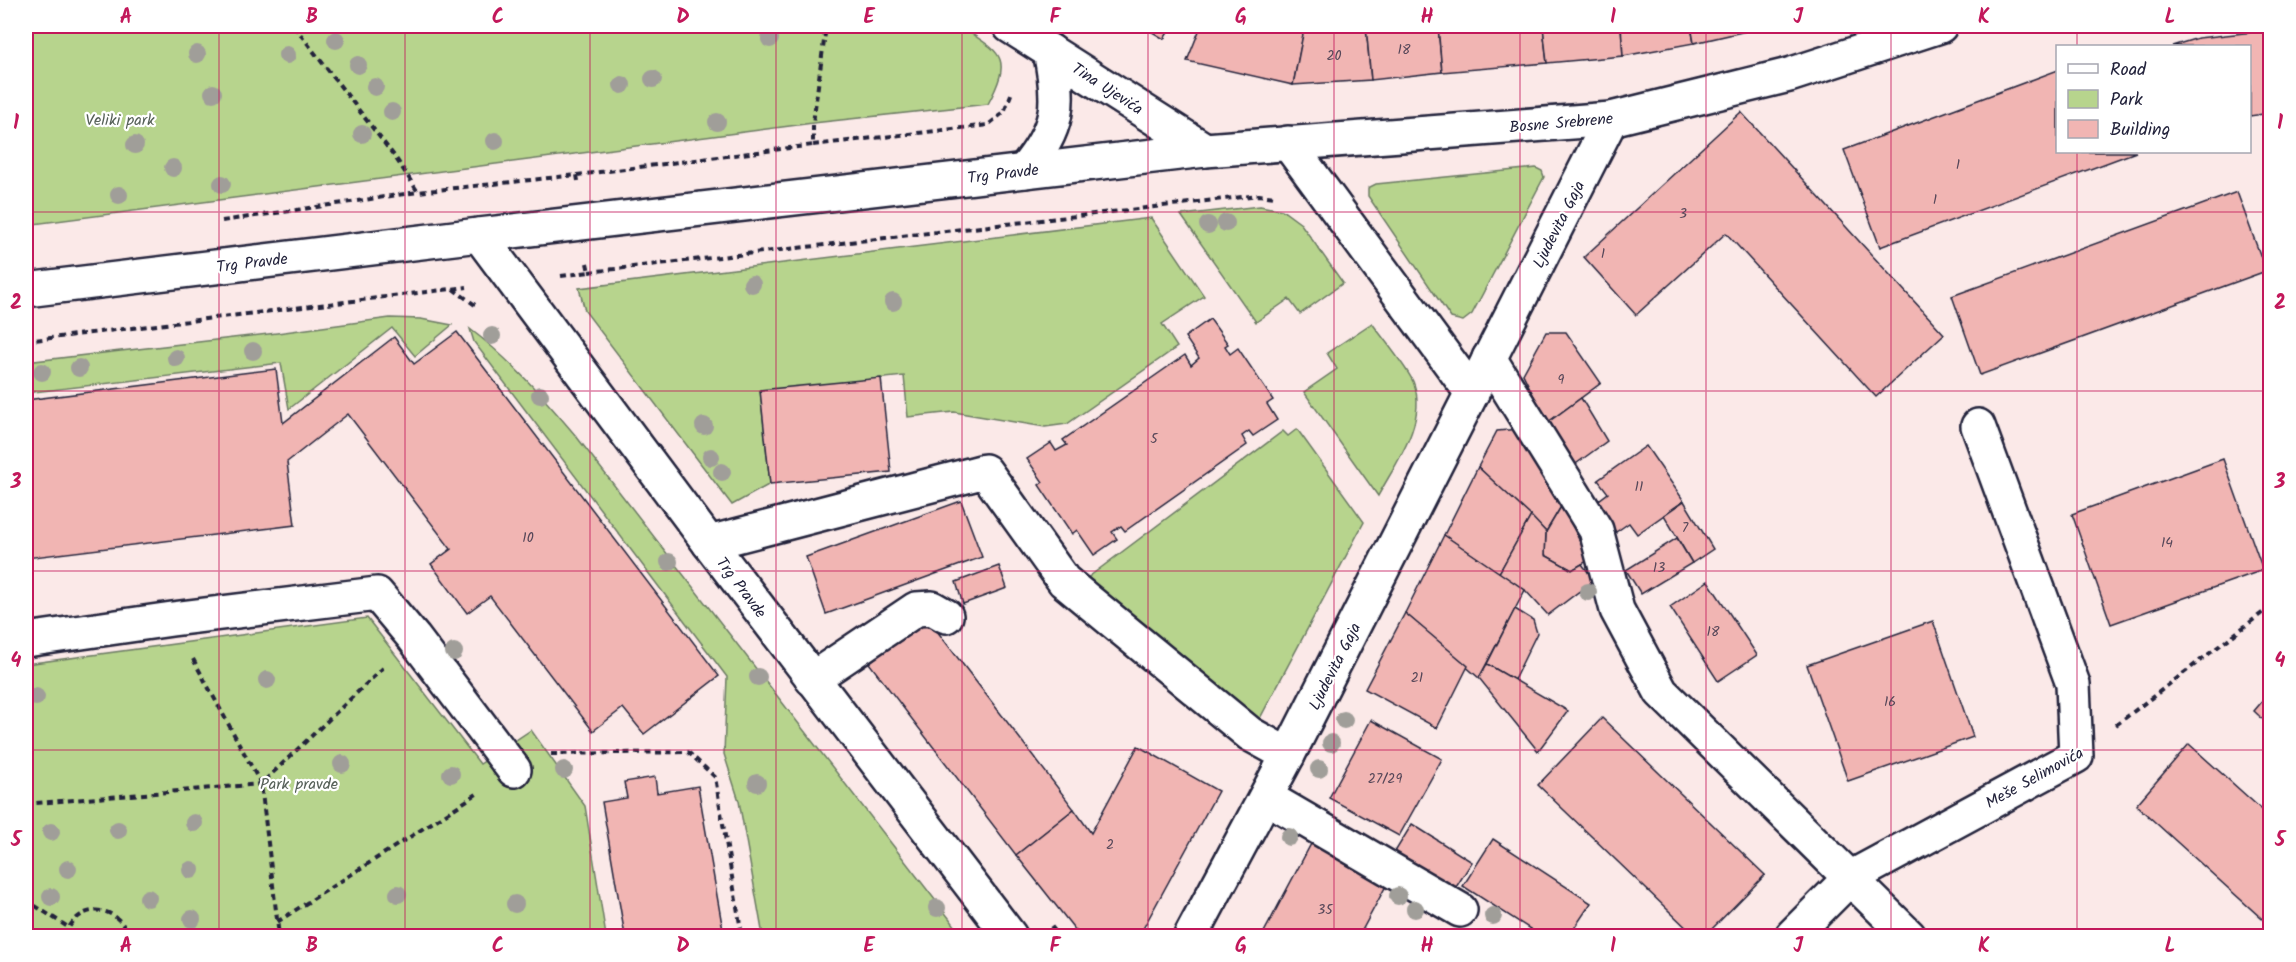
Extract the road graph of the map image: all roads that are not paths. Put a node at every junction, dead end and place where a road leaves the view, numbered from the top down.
1 (1010, 26) edge
2 (1940, 26) edge
3 (1050, 51) junction
4 (1611, 119) junction
5 (1288, 143) junction
6 (1205, 150) junction
7 (1024, 171) junction
8 (479, 235) junction
9 (26, 290) edge
10 (1490, 358) junction
11 (1472, 393) junction
12 (1978, 426) dead end
13 (709, 543) junction
14 (946, 616) dead end
15 (26, 640) edge
16 (812, 679) junction
17 (1288, 755) junction
18 (514, 770) road end
19 (1266, 797) junction
20 (1850, 878) junction
21 (1460, 910) dead end
22 (1010, 936) edge
23 (1191, 936) edge
24 (1792, 936) edge
25 (1909, 936) edge

1 - 3 street, Tina Ujevića
2 - 4 street, Bosne Srebrene
3 - 6 street, Tina Ujevića
3 - 7 street
4 - 5 street, Bosne Srebrene
4 - 10 street, Ljudevita Gaja
5 - 6 street, Bosne Srebrene
5 - 11 street
6 - 7 street, Trg Pravde
7 - 8 street, Trg Pravde
8 - 9 street, Trg Pravde
8 - 13 street, Trg Pravde
10 - 11 street, Ljudevita Gaja
10 - 20 street
11 - 17 street, Ljudevita Gaja
12 - 20 street, Meše Selimovića
13 - 16 street, Trg Pravde
13 - 17 street
14 - 16 street
15 - 18 street
16 - 22 street, Trg Pravde
17 - 19 street, Ljudevita Gaja
19 - 21 street
19 - 23 street, Ljudevita Gaja
20 - 24 street, Meše Selimovića
20 - 25 street

